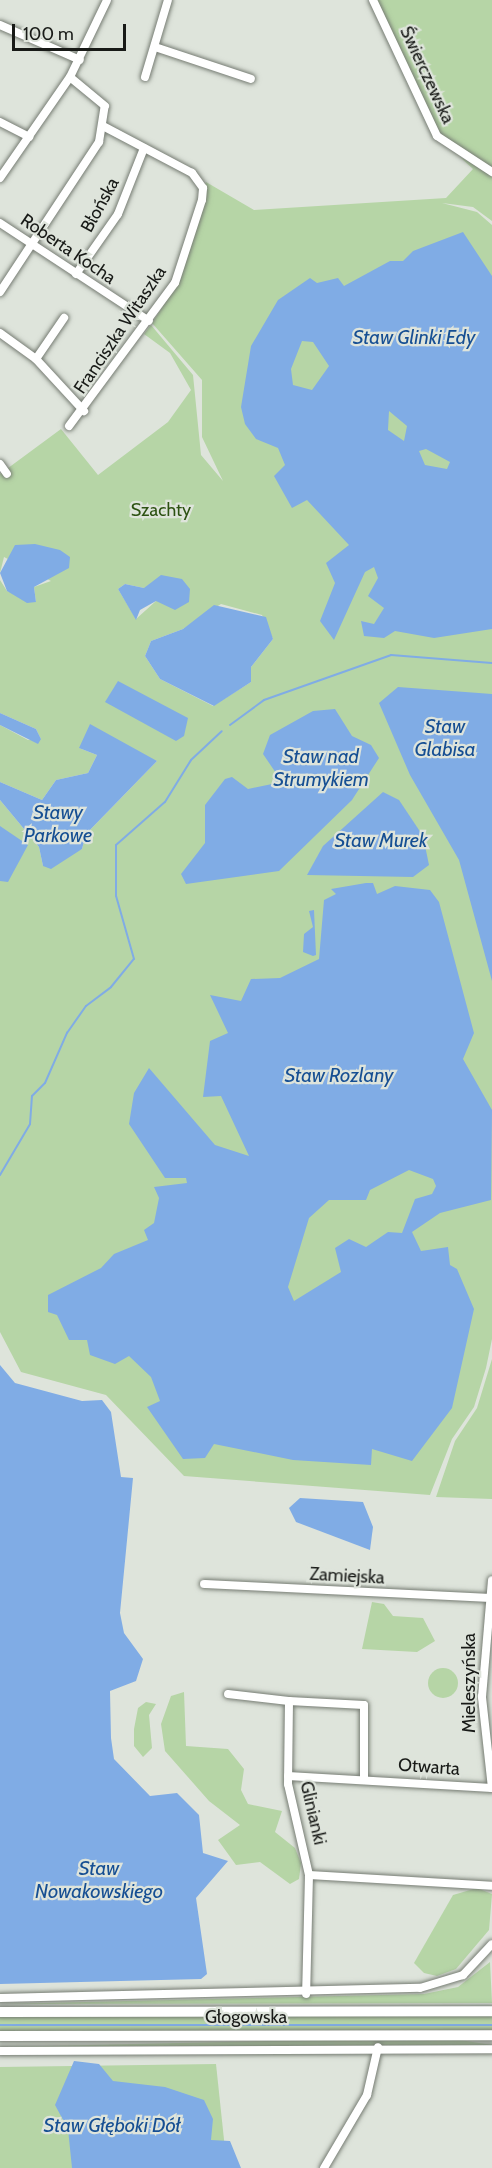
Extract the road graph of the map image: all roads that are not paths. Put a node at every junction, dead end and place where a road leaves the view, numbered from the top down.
1 (107, 0) edge
2 (168, 0) edge
3 (373, 0) edge
4 (0, 25) edge
5 (155, 47) junction
6 (80, 60) junction
7 (70, 77) junction
8 (145, 77) dead end
9 (251, 79) dead end
10 (0, 122) edge
11 (103, 126) junction
12 (29, 136) junction
13 (144, 148) junction
14 (492, 171) edge
15 (0, 178) edge
16 (0, 223) edge
17 (33, 245) junction
18 (76, 274) junction
19 (0, 292) edge
20 (64, 318) dead end
21 (149, 321) junction
22 (0, 333) edge
23 (36, 359) junction
24 (84, 411) junction
25 (69, 426) dead end
26 (0, 464) edge
27 (7, 474) dead end
28 (492, 1580) edge
29 (204, 1584) dead end
30 (487, 1598) junction
31 (228, 1694) dead end
32 (289, 1701) junction
33 (288, 1776) junction
34 (364, 1779) junction
35 (492, 1788) edge
36 (309, 1875) junction
37 (492, 1886) edge
38 (492, 1944) edge
39 (306, 1994) junction
40 (0, 1998) edge
41 (492, 2011) edge
42 (0, 2012) edge
43 (492, 2035) edge
44 (0, 2036) edge
45 (378, 2047) junction
46 (492, 2049) edge
47 (0, 2051) edge
48 (324, 2168) edge

1 - 6 street
2 - 5 street
3 - 14 street, Świerczewska
4 - 6 street
5 - 8 street
5 - 9 street
6 - 7 street
7 - 11 street
7 - 12 street
10 - 12 street
11 - 13 street, Franciszka Witaszka
11 - 17 street
12 - 15 street
13 - 18 street, Błońska
13 - 21 street, Franciszka Witaszka
16 - 17 street, Roberta Kocha
17 - 18 street, Roberta Kocha
17 - 19 street
18 - 21 street, Roberta Kocha
20 - 23 street
21 - 24 street, Franciszka Witaszka
22 - 23 street
23 - 24 street
24 - 25 street, Franciszka Witaszka
26 - 27 street
28 - 30 street, Mieleszyńska
29 - 30 street, Zamiejska
30 - 35 street, Mieleszyńska
31 - 32 street
32 - 33 street, Glinianki
32 - 34 street
33 - 34 street, Otwarta
33 - 36 street, Glinianki
34 - 35 street, Otwarta
36 - 37 street
36 - 39 street, Glinianki
38 - 39 street, Głogowska
39 - 40 street, Głogowska
41 - 42 main road, Głogowska
43 - 44 main road, Głogowska
45 - 46 street, Głogowska
45 - 47 street, Głogowska
45 - 48 street

